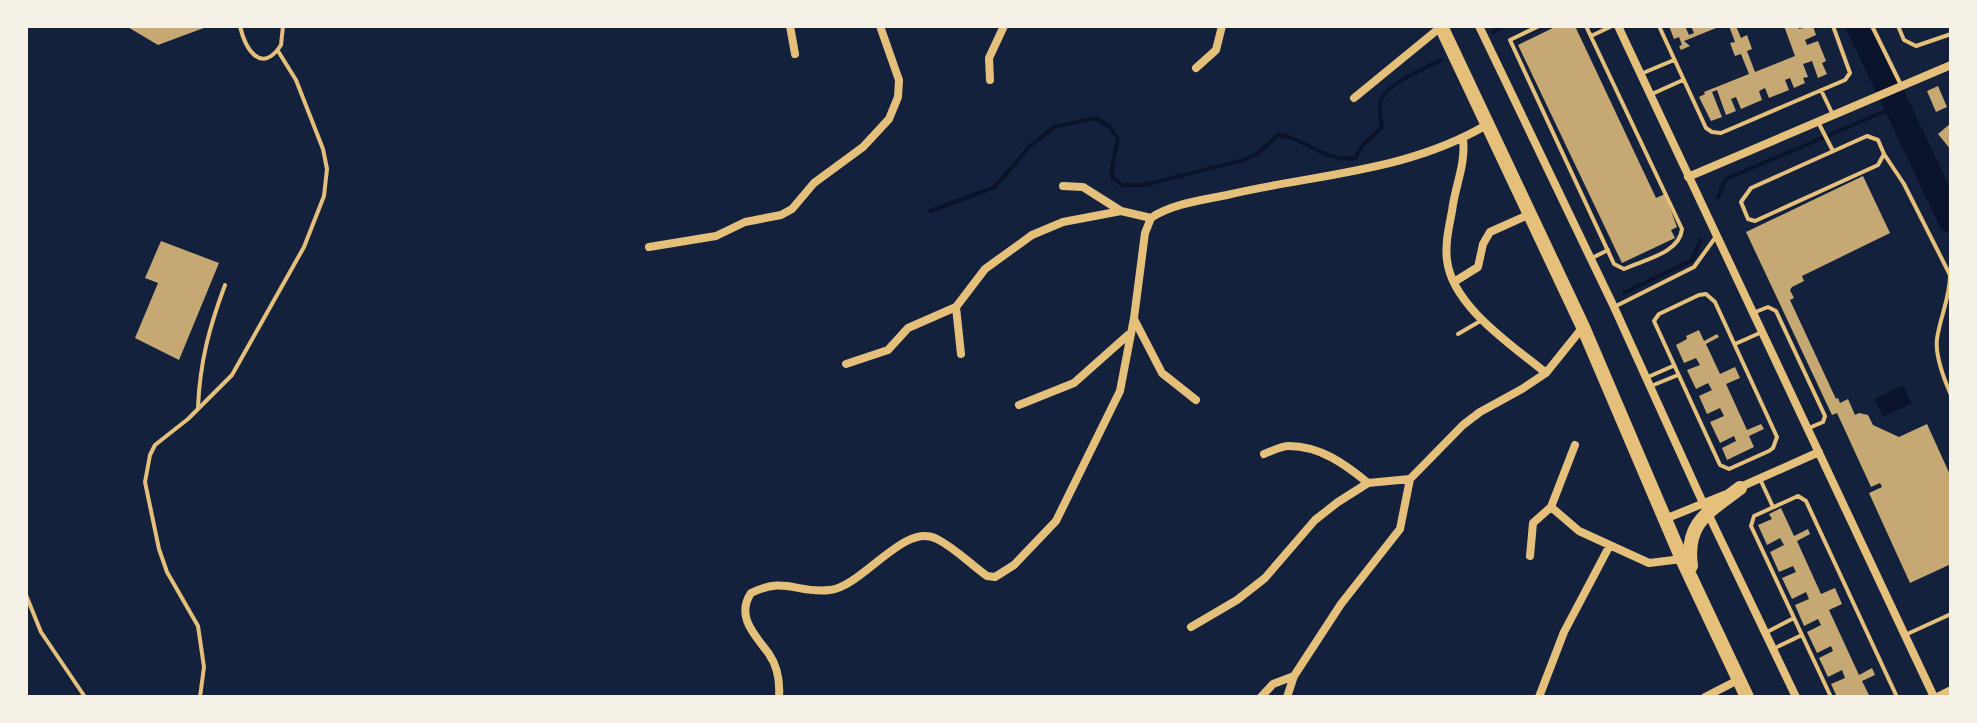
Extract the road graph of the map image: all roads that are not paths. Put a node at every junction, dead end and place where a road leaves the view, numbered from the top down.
1 (240, 26) edge
2 (283, 26) edge
3 (790, 26) edge
4 (880, 26) edge
5 (1004, 26) edge
6 (1222, 26) edge
7 (1442, 26) edge
8 (1479, 26) edge
9 (1539, 26) edge
10 (1586, 26) edge
11 (1615, 26) edge
12 (1659, 26) edge
13 (1833, 26) edge
14 (1872, 26) edge
15 (1898, 26) edge
16 (1951, 34) edge
17 (1591, 36) junction
18 (278, 51) junction
19 (795, 54) dead end
20 (1674, 60) junction
21 (1951, 65) edge
22 (1196, 68) dead end
23 (1640, 74) junction
24 (990, 80) dead end
25 (1683, 80) junction
26 (1901, 86) junction
27 (1821, 90) junction
28 (1650, 95) junction
29 (1354, 98) dead end
30 (1833, 115) junction
31 (1818, 122) junction
32 (1488, 124) junction
33 (1463, 139) junction
34 (1833, 151) junction
35 (1884, 154) junction
36 (1688, 177) junction
37 (1063, 186) dead end
38 (1121, 211) junction
39 (1530, 214) junction
40 (1151, 218) junction
41 (1717, 237) junction
42 (649, 247) dead end
43 (1608, 250) junction
44 (1590, 258) junction
45 (1454, 282) junction
46 (225, 285) dead end
47 (956, 307) junction
48 (1614, 307) junction
49 (1753, 313) junction
50 (1134, 318) junction
51 (1482, 320) junction
52 (1583, 327) junction
53 (1762, 332) junction
54 (1129, 334) junction
55 (1458, 334) dead end
56 (1735, 344) junction
57 (961, 354) dead end
58 (846, 364) dead end
59 (1674, 366) junction
60 (1546, 373) junction
61 (1678, 375) junction
62 (1648, 382) junction
63 (1951, 395) edge
64 (1196, 400) dead end
65 (1019, 405) dead end
66 (198, 410) junction
67 (1809, 428) junction
68 (1575, 445) dead end
69 (1819, 452) junction
70 (1264, 454) dead end
71 (1410, 479) junction
72 (1760, 479) junction
73 (1368, 483) junction
74 (1740, 488) joint
75 (1551, 507) junction
76 (1773, 507) junction
77 (1706, 508) junction
78 (1665, 519) junction
79 (1610, 545) junction
80 (1530, 556) dead end
81 (1682, 559) junction
82 (1696, 587) junction
83 (26, 595) edge
84 (1951, 614) edge
85 (1794, 618) junction
86 (1191, 627) dead end
87 (1765, 633) junction
88 (1802, 635) junction
89 (1905, 635) junction
90 (1773, 649) junction
91 (1294, 676) junction
92 (1738, 680) junction
93 (1951, 690) edge
94 (85, 697) edge
95 (200, 697) edge
96 (779, 697) edge
97 (1261, 697) edge
98 (1287, 697) edge
99 (1539, 697) edge
100 (1705, 697) edge
101 (1747, 697) edge
102 (1796, 697) edge
103 (1831, 697) edge
104 (1897, 697) edge
105 (1936, 697) edge

1 - 18 lane
2 - 18 lane
3 - 19 street
4 - 42 street
5 - 24 street
6 - 22 street
7 - 29 street
7 - 32 main road
8 - 44 street
9 - 43 lane
10 - 17 lane
11 - 17 lane
11 - 23 street
12 - 20 lane
13 - 27 lane
14 - 26 lane
15 - 16 lane
17 - 43 lane
18 - 66 lane
20 - 23 lane
20 - 25 lane
21 - 26 street
23 - 28 street
25 - 27 lane
25 - 28 lane
26 - 30 street
27 - 30 lane
28 - 36 street
30 - 31 street
31 - 34 lane
31 - 36 street
32 - 33 street
32 - 39 main road
33 - 40 street
33 - 45 street
34 - 35 lane
34 - 35 lane
35 - 63 lane
36 - 41 street
37 - 38 street
38 - 40 street
38 - 47 street
39 - 45 street
39 - 52 main road
40 - 50 street
41 - 48 lane
41 - 49 street
43 - 44 lane
44 - 48 street
45 - 51 street
46 - 66 lane
47 - 57 street
47 - 58 street
48 - 62 street
49 - 53 street
49 - 67 lane
50 - 54 street
50 - 64 street
51 - 55 lane
51 - 60 street
52 - 60 street
52 - 78 main road
53 - 56 lane
53 - 67 street
54 - 65 street
54 - 96 street
56 - 59 lane
56 - 61 lane
59 - 61 lane
59 - 62 lane
60 - 71 street
61 - 62 lane
62 - 77 street
66 - 95 lane
67 - 69 street
68 - 75 street
69 - 72 street
69 - 89 street
70 - 73 street
71 - 73 street
71 - 91 street
72 - 74 street
72 - 76 lane
73 - 86 street
74 - 77 main road
75 - 79 street
75 - 80 street
76 - 85 lane
76 - 104 lane
77 - 78 street
77 - 82 main road
77 - 87 street
78 - 81 main road
79 - 81 street
79 - 99 street
81 - 82 main road
82 - 92 main road
83 - 94 lane
84 - 89 lane
85 - 87 lane
85 - 88 lane
87 - 90 street
88 - 90 lane
88 - 103 lane
89 - 105 street
90 - 102 street
91 - 97 street
91 - 98 street
92 - 100 street
92 - 101 main road
93 - 105 street

